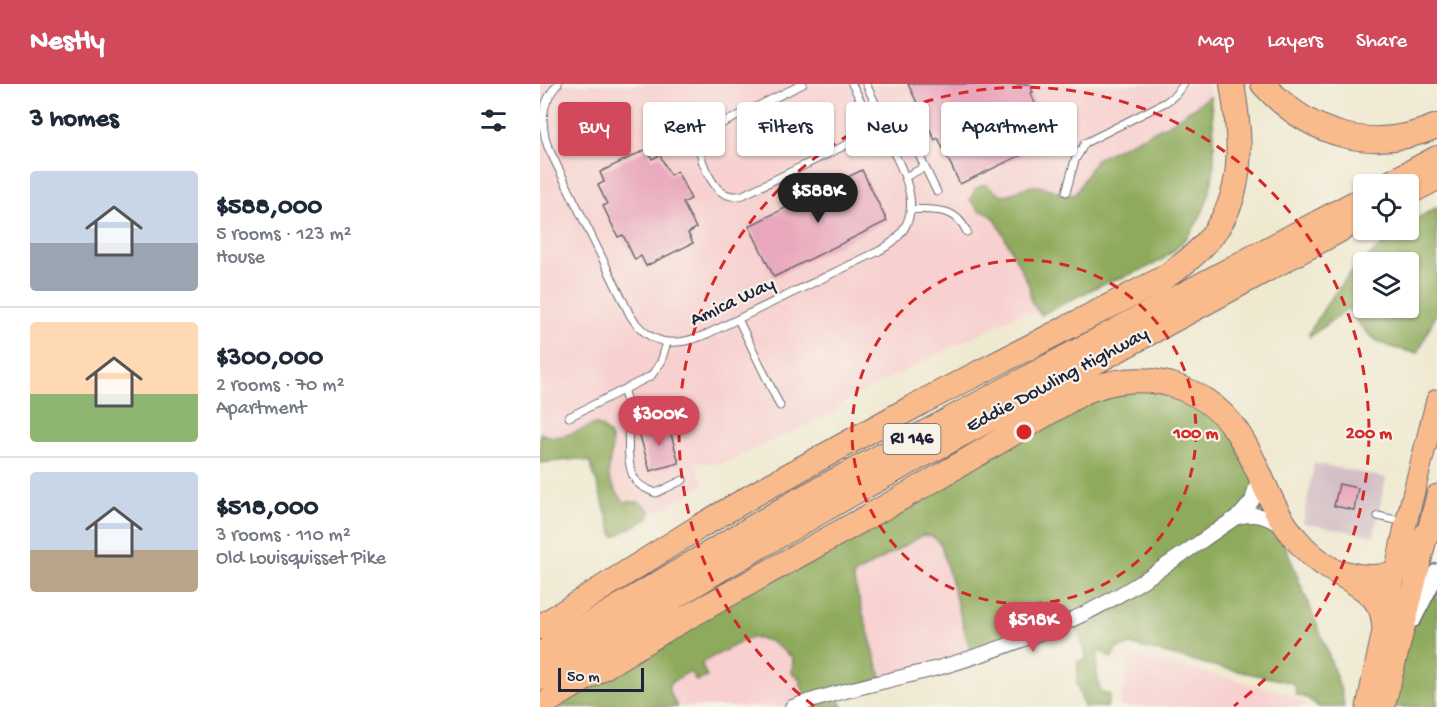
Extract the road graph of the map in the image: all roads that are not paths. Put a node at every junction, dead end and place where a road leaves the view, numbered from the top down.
1 (558, 84) edge
2 (803, 84) edge
3 (852, 84) edge
4 (866, 84) edge
5 (1184, 84) edge
6 (1232, 84) edge
7 (1263, 84) edge
8 (543, 98) edge
9 (860, 102) edge
10 (875, 102) edge
11 (1437, 126) edge
12 (846, 145) edge
13 (895, 156) edge
14 (920, 156) edge
15 (1437, 158) edge
16 (925, 167) junction
17 (1407, 174) edge
18 (905, 177) junction
19 (1437, 178) edge
20 (1419, 187) edge
21 (937, 192) dead end
22 (1066, 192) dead end
23 (1353, 204) edge
24 (911, 208) junction
25 (1353, 223) edge
26 (967, 232) dead end
27 (1291, 237) junction
28 (738, 319) junction
29 (1137, 338) junction
30 (666, 342) junction
31 (623, 390) junction
32 (1437, 400) edge
33 (780, 406) dead end
34 (569, 417) dead end
35 (1258, 471) junction
36 (683, 480) dead end
37 (1437, 495) edge
38 (1378, 516) dead end
39 (1236, 518) junction
40 (1420, 525) edge
41 (1292, 534) junction
42 (652, 558) junction
43 (1331, 569) junction
44 (1437, 572) edge
45 (1395, 573) junction
46 (1384, 625) junction
47 (540, 627) edge
48 (670, 627) junction
49 (540, 654) edge
50 (1396, 656) junction
51 (540, 678) edge
52 (540, 706) edge
53 (792, 707) edge
54 (1367, 707) edge
55 (1384, 707) edge

1 - 8 lane
2 - 12 lane
3 - 9 lane
4 - 10 lane
5 - 22 lane
6 - 42 highway
7 - 11 highway
8 - 30 lane
13 - 18 lane
14 - 16 lane
15 - 17 highway
16 - 18 lane
16 - 21 lane
18 - 24 lane
19 - 20 highway
23 - 27 highway, Eddie Dowling Highway / RI 146
24 - 26 lane
24 - 28 lane, Amica Way
25 - 29 highway, Eddie Dowling Highway / RI 146
27 - 42 highway
27 - 49 highway, Eddie Dowling Highway / RI 146
28 - 30 lane, Amica Way
28 - 33 lane
29 - 48 highway
29 - 51 highway, Eddie Dowling Highway / RI 146
30 - 31 lane
31 - 34 lane
31 - 36 lane
32 - 40 main road
35 - 39 street
35 - 41 highway
35 - 48 highway
37 - 40 main road
38 - 40 lane
39 - 41 street
39 - 53 street
40 - 45 highway
40 - 50 main road
41 - 43 highway
42 - 47 highway
43 - 45 highway
43 - 46 highway
44 - 50 street
45 - 46 main road
46 - 54 main road
48 - 52 highway
50 - 55 main road

